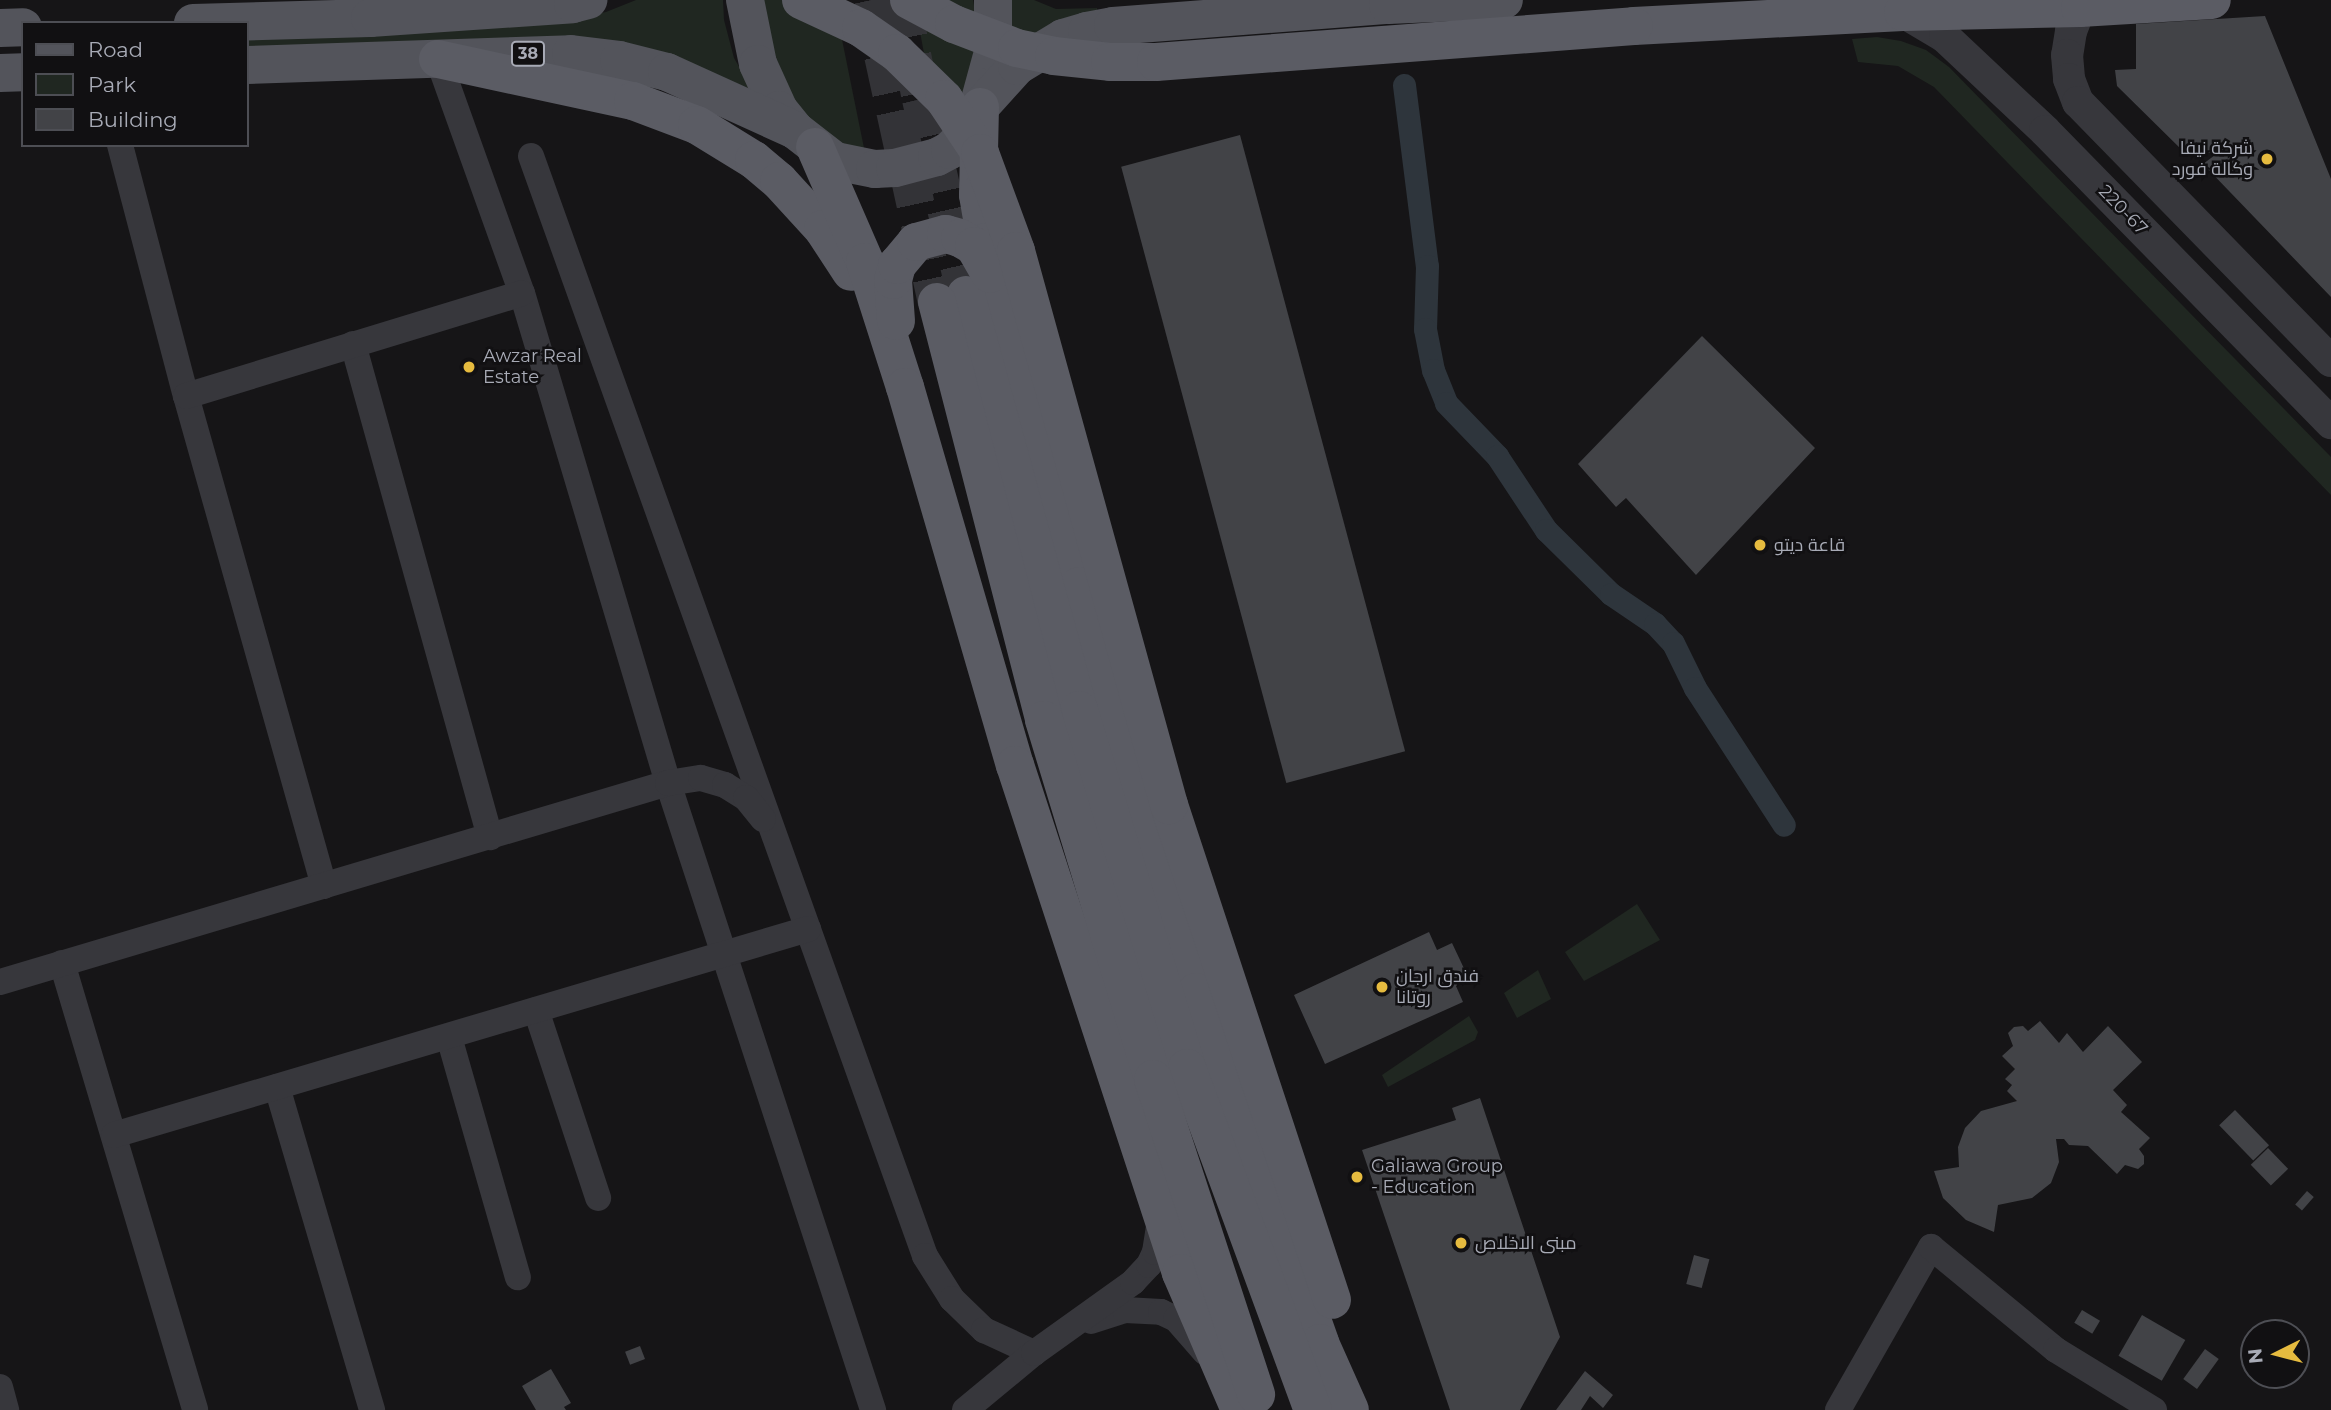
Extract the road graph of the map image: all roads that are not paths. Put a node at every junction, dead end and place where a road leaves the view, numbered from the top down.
1 (588, 0) edge
2 (745, 0) edge
3 (801, 0) edge
4 (909, 0) edge
5 (993, 0) edge
6 (1504, 0) edge
7 (2212, 0) edge
8 (2080, 8) junction
9 (1903, 12) junction
10 (248, 21) edge
11 (0, 27) edge
12 (21, 27) edge
13 (438, 59) junction
14 (248, 65) edge
15 (0, 72) edge
16 (21, 72) edge
17 (2078, 102) junction
18 (979, 107) junction
19 (2045, 131) junction
20 (805, 139) junction
21 (121, 147) edge
22 (531, 156) dead end
23 (522, 293) junction
24 (967, 296) junction
25 (353, 344) junction
26 (2331, 361) edge
27 (905, 387) junction
28 (186, 396) junction
29 (2331, 423) edge
30 (922, 444) junction
31 (668, 783) junction
32 (772, 829) junction
33 (490, 837) junction
34 (324, 886) junction
35 (808, 929) junction
36 (722, 952) junction
37 (62, 963) junction
38 (0, 982) edge
39 (536, 1010) junction
40 (449, 1037) junction
41 (277, 1087) junction
42 (114, 1135) junction
43 (598, 1198) dead end
44 (1158, 1203) junction
45 (518, 1277) dead end
46 (1034, 1353) junction
47 (0, 1388) edge
48 (1233, 1395) edge
49 (6, 1410) edge
50 (195, 1410) edge
51 (372, 1410) edge
52 (873, 1410) edge
53 (965, 1410) edge
54 (1261, 1410) edge
55 (1313, 1410) edge
56 (1350, 1410) edge
57 (1363, 1410) edge
58 (1838, 1410) edge
59 (2154, 1410) edge

1 - 10 main road
2 - 20 main road, 38
3 - 57 highway, bridge
4 - 9 highway, bridge
5 - 18 main road, 38
6 - 18 main road
7 - 8 highway
8 - 9 highway
8 - 17 street
9 - 19 street, 220-67
11 - 12 main road
13 - 14 main road, 38
13 - 20 main road, 38
13 - 23 street
13 - 30 highway
15 - 16 main road
17 - 19 street
17 - 26 street
18 - 20 main road, 38
18 - 24 highway
19 - 29 street, 220-67
20 - 27 highway
21 - 28 street
22 - 32 street
23 - 25 street
23 - 31 street
24 - 27 highway
24 - 54 highway
24 - 55 highway
24 - 56 highway
25 - 28 street
25 - 33 street
27 - 30 highway
28 - 34 street
30 - 44 highway
31 - 32 street
31 - 33 street
31 - 36 street
32 - 35 street
33 - 34 street
34 - 37 street
35 - 36 street
35 - 46 street
36 - 39 street
36 - 52 street
37 - 38 street
37 - 42 street
39 - 40 street
39 - 43 street
40 - 41 street
40 - 45 street
41 - 42 street
41 - 51 street
42 - 50 street
44 - 46 street
44 - 48 highway
46 - 48 street
46 - 53 street
47 - 49 street
58 - 59 street

